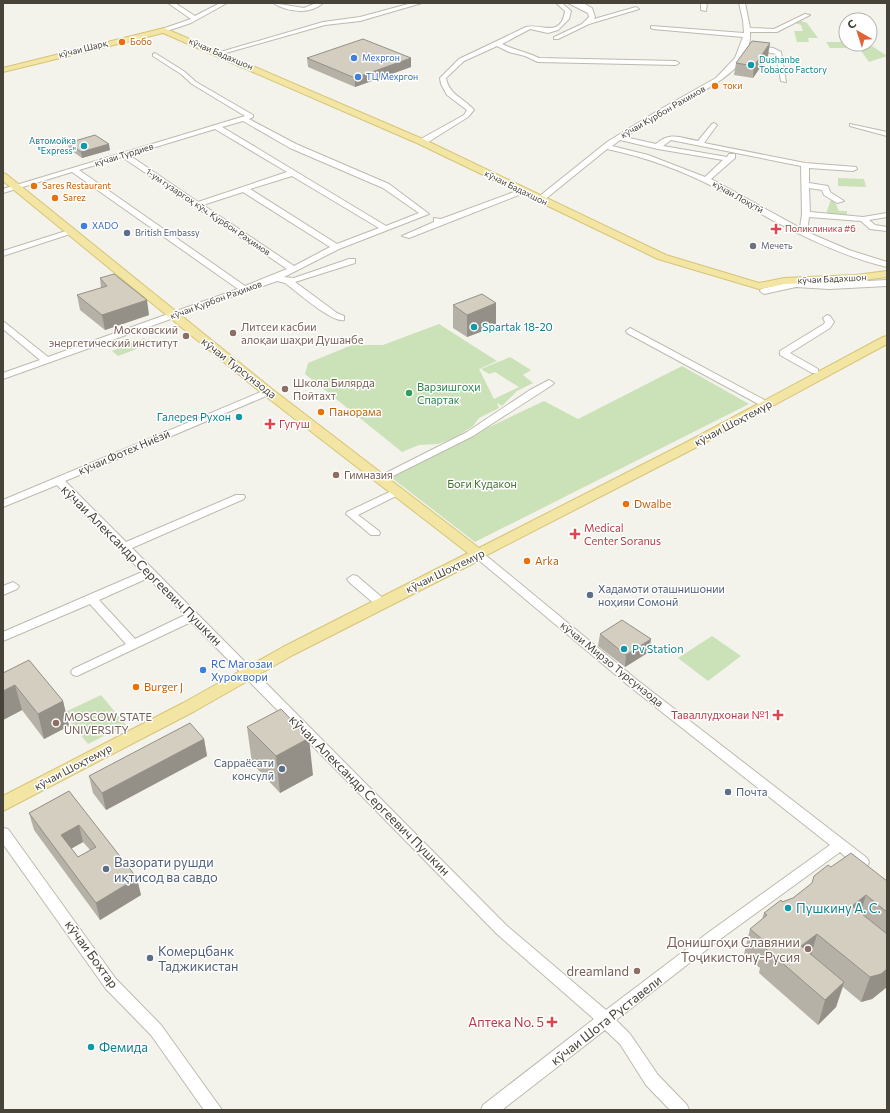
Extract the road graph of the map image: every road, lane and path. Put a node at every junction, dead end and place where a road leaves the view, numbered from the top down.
1 (171, 3) edge
2 (210, 3) edge
3 (224, 3) edge
4 (276, 3) edge
5 (320, 3) edge
6 (419, 3) edge
7 (559, 3) edge
8 (570, 3) edge
9 (579, 3) edge
10 (704, 3) edge
11 (742, 3) edge
12 (285, 4) edge
13 (217, 7) junction
14 (636, 9) dead end
15 (704, 10) dead end
16 (591, 12) junction
17 (807, 16) dead end
18 (195, 19) junction
19 (588, 22) junction
20 (653, 27) dead end
21 (164, 30) junction
22 (747, 33) junction
23 (556, 38) dead end
24 (498, 44) junction
25 (745, 47) junction
26 (220, 53) junction
27 (155, 55) dead end
28 (676, 63) dead end
29 (3, 70) edge
30 (784, 81) dead end
31 (245, 119) junction
32 (714, 125) dead end
33 (852, 125) dead end
34 (217, 127) junction
35 (887, 134) edge
36 (619, 138) junction
37 (422, 142) junction
38 (700, 143) junction
39 (607, 147) junction
40 (658, 147) junction
41 (736, 152) junction
42 (124, 155) junction
43 (730, 159) junction
44 (805, 165) junction
45 (853, 169) dead end
46 (74, 170) junction
47 (292, 173) junction
48 (3, 176) edge
49 (706, 180) junction
50 (805, 185) junction
51 (18, 187) junction
52 (244, 189) junction
53 (3, 191) edge
54 (525, 191) junction
55 (540, 199) junction
56 (840, 201) dead end
57 (196, 205) junction
58 (806, 214) junction
59 (887, 215) edge
60 (863, 219) junction
61 (386, 229) junction
62 (884, 229) dead end
63 (72, 232) junction
64 (803, 232) junction
65 (406, 236) dead end
66 (336, 247) junction
67 (3, 254) edge
68 (352, 261) dead end
69 (293, 269) junction
70 (886, 274) edge
71 (276, 278) junction
72 (288, 281) junction
73 (244, 289) junction
74 (764, 291) dead end
75 (173, 315) junction
76 (341, 318) dead end
77 (827, 318) dead end
78 (3, 324) edge
79 (630, 331) dead end
80 (887, 339) edge
81 (47, 361) junction
82 (814, 371) dead end
83 (3, 376) edge
84 (550, 383) dead end
85 (268, 392) junction
86 (767, 405) junction
87 (381, 478) junction
88 (58, 480) junction
89 (398, 491) junction
90 (240, 497) dead end
91 (3, 504) edge
92 (375, 533) dead end
93 (125, 548) junction
94 (479, 555) junction
95 (150, 573) junction
96 (353, 579) dead end
97 (91, 598) junction
98 (380, 603) junction
99 (193, 616) junction
100 (3, 637) edge
101 (133, 644) junction
102 (77, 672) dead end
103 (250, 674) junction
104 (3, 804) edge
105 (3, 834) edge
106 (840, 845) junction
107 (875, 872) edge
108 (606, 1020) junction
109 (214, 1110) edge
110 (489, 1110) edge
111 (681, 1110) edge

1 - 18 street
2 - 13 street
3 - 13 street
4 - 12 street
5 - 12 street
6 - 26 street
7 - 24 street
8 - 16 street
9 - 16 street
10 - 15 street
11 - 22 street, кӯчаи Курбон Рахимов
13 - 18 street
14 - 19 street
16 - 19 street
17 - 22 street
18 - 21 street
19 - 23 street
20 - 22 street
21 - 26 main road, кӯчаи Бадахшон
21 - 29 main road, кӯчаи Шарқ
22 - 25 street, кӯчаи Курбон Рахимов
24 - 28 street
24 - 37 street
25 - 30 street
25 - 36 street, кӯчаи Курбон Рахимов
26 - 37 main road, кӯчаи Бадахшон
27 - 31 street
31 - 34 street, кӯчаи Турдиев
31 - 61 street, кӯчаи Қурбон Раҳимов
32 - 38 street
33 - 35 street
34 - 42 street, кӯчаи Турдиев
34 - 47 street
36 - 39 street, кӯчаи Курбон Рахимов
36 - 40 street
37 - 54 main road, кӯчаи Бадахшон
38 - 40 street
38 - 41 street
39 - 49 street, кӯчаи Лоҳутӣ
39 - 55 street, кӯчаи Курбон Рахимов
40 - 43 street
41 - 43 street
41 - 44 street
42 - 46 street, кӯчаи Турдиев
42 - 57 street, 1-ум гузаргоҳ кӯч. Қурбон Раҳимов
43 - 49 street
44 - 45 street
44 - 50 street
46 - 51 street, кӯчаи Турдиев
46 - 73 street
47 - 52 street
47 - 61 street
48 - 51 main road, кӯчаи Турсунзода
49 - 64 street, кӯчаи Лоҳутӣ
50 - 56 street
50 - 58 street
51 - 53 street, кӯчаи Турдиев
51 - 63 main road, кӯчаи Турсунзода
52 - 57 street
52 - 66 street
54 - 55 main road, кӯчаи Бадахшон
54 - 65 street
55 - 70 main road, кӯчаи Бадахшон
57 - 69 street, 1-ум гузаргоҳ кӯч. Қурбон Раҳимов
58 - 60 street
58 - 64 street
59 - 60 street
60 - 62 street
61 - 66 street, кӯчаи Қурбон Раҳимов
63 - 67 street
63 - 75 main road, кӯчаи Турсунзода
64 - 70 street, кӯчаи Лоҳутӣ
66 - 69 street, кӯчаи Қурбон Раҳимов
68 - 72 street
69 - 71 street, кӯчаи Қурбон Раҳимов
70 - 74 street
71 - 72 street
71 - 73 street, кӯчаи Қурбон Раҳимов
72 - 76 street
73 - 75 street, кӯчаи Қурбон Раҳимов
75 - 81 street, кӯчаи Қурбон Раҳимов
75 - 85 main road, кӯчаи Турсунзода
77 - 82 street
78 - 81 street
79 - 86 street
80 - 86 main road, кӯчаи Шоҳтемур
81 - 83 street, кӯчаи Қурбон Раҳимов
84 - 87 street
85 - 87 main road, кӯчаи Турсунзода
85 - 88 street, кӯчаи Фотех Ниёзӣ
86 - 94 main road, кӯчаи Шоҳтемур
87 - 89 main road, кӯчаи Турсунзода
88 - 91 street, кӯчаи Фотех Ниёзӣ
88 - 93 street, кӯчаи Александр Сергеевич Пушкин
89 - 92 street
89 - 94 main road, кӯчаи Турсунзода
90 - 93 street
93 - 95 street, кӯчаи Александр Сергеевич Пушкин
94 - 98 main road, кӯчаи Шоҳтемур
94 - 106 street, кӯчаи Мирзо Турсунзода
95 - 97 street
95 - 99 street, кӯчаи Александр Сергеевич Пушкин
96 - 98 street
97 - 100 street
97 - 101 street
98 - 103 main road, кӯчаи Шоҳтемур
99 - 101 street
99 - 103 street, кӯчаи Александр Сергеевич Пушкин
101 - 102 street
103 - 104 main road, кӯчаи Шоҳтемур
103 - 108 street, кӯчаи Александр Сергеевич Пушкин
105 - 109 street, кӯчаи Бохтар
106 - 107 street
106 - 108 street, кӯчаи Шота Руставели
108 - 110 street, кӯчаи Шота Руставели
108 - 111 street, кӯчаи Александр Сергеевич Пушкин

